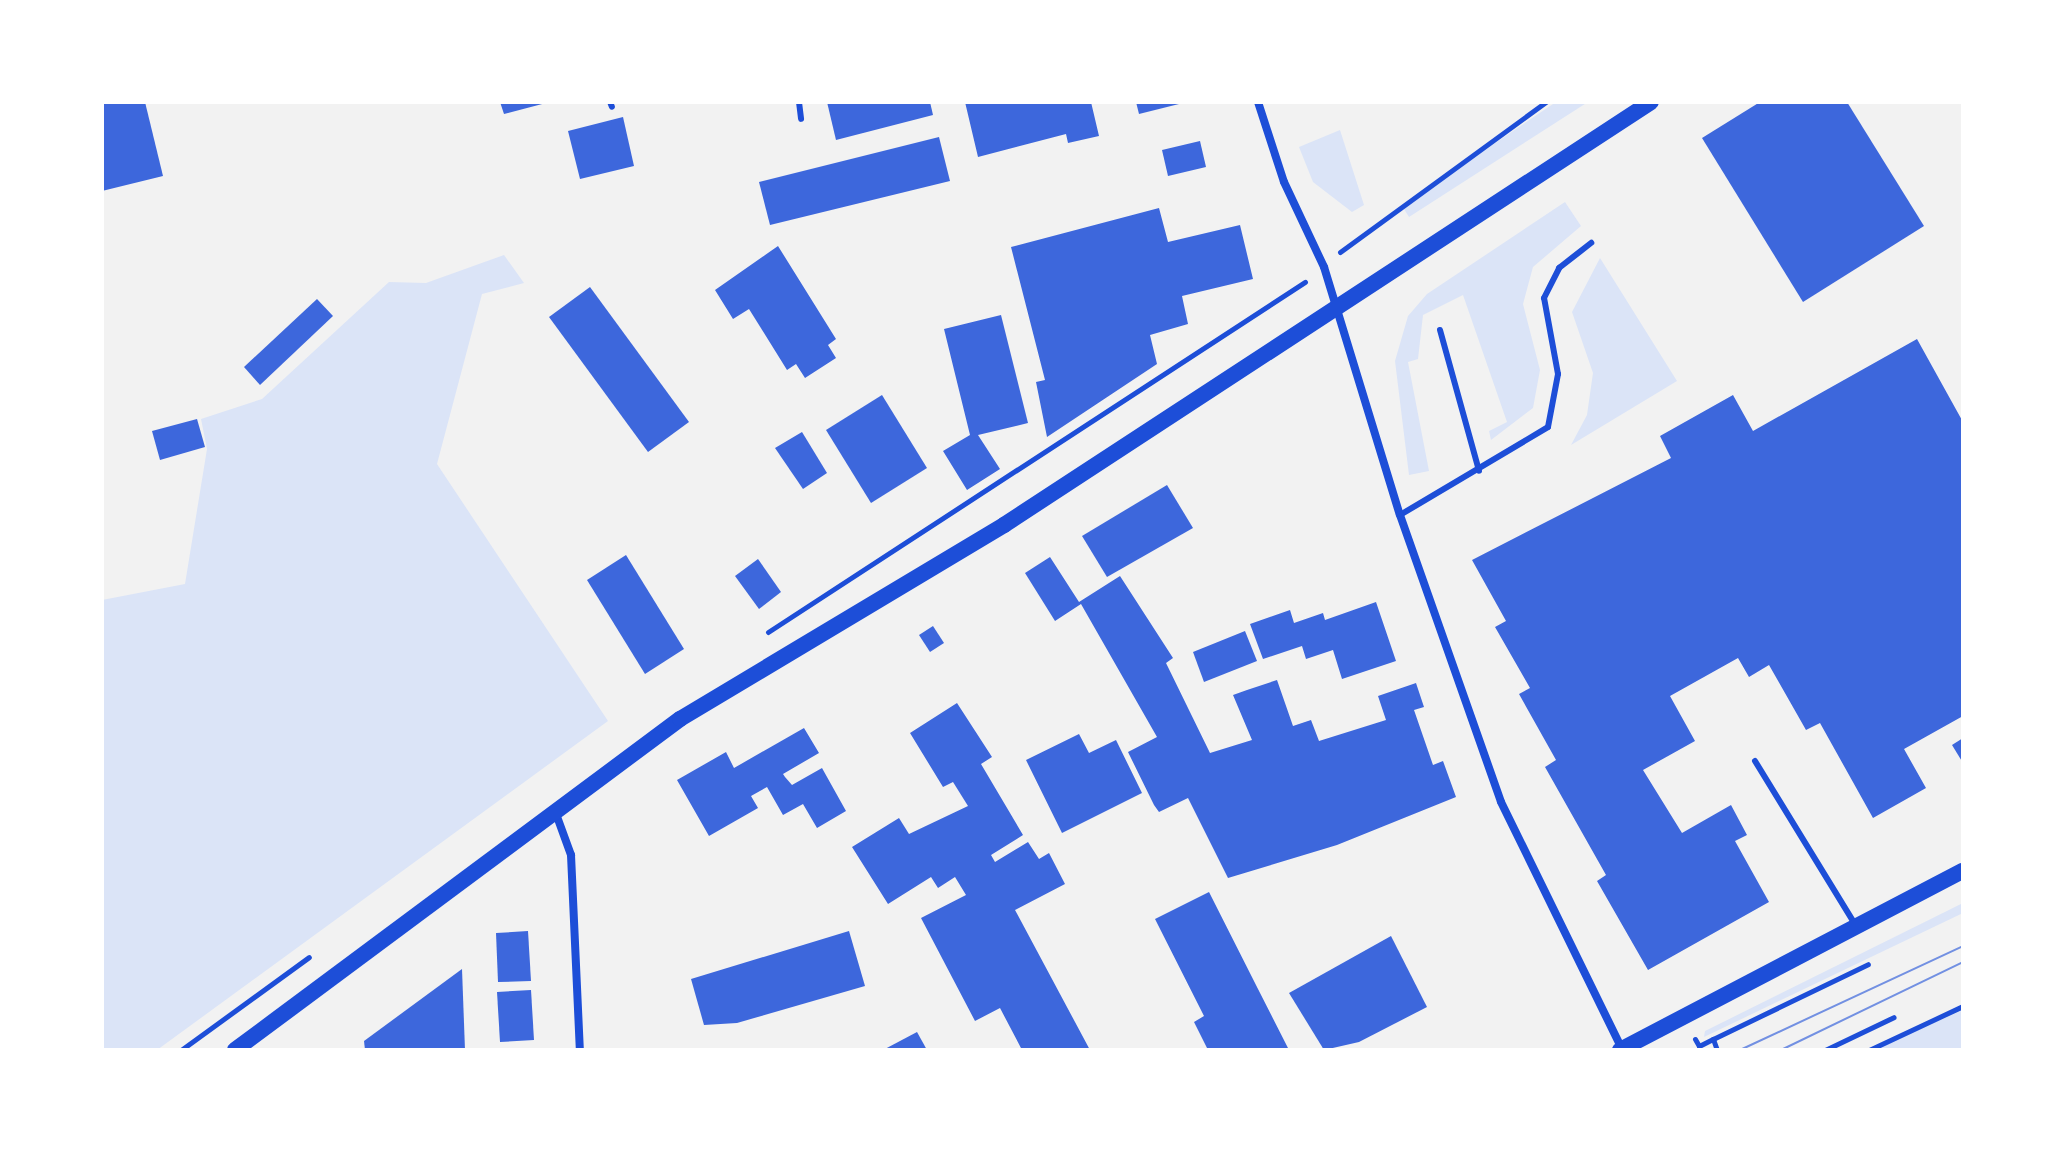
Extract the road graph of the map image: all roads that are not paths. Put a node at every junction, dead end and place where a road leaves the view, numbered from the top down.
1 (799, 102) edge
2 (1258, 102) edge
3 (1651, 102) edge
4 (801, 119) dead end
5 (1591, 243) dead end
6 (1337, 305) junction
7 (1440, 330) dead end
8 (1479, 471) junction
9 (1400, 515) junction
10 (1755, 761) dead end
11 (555, 810) junction
12 (1963, 871) edge
13 (1856, 926) junction
14 (1621, 1049) edge
15 (235, 1050) edge
16 (580, 1050) edge

1 - 4 lane
2 - 6 street
3 - 6 main road
5 - 8 lane
6 - 9 street
6 - 11 main road
7 - 8 lane
8 - 9 lane
9 - 14 street
10 - 13 lane
11 - 15 main road
11 - 16 street
12 - 13 main road
13 - 14 main road

